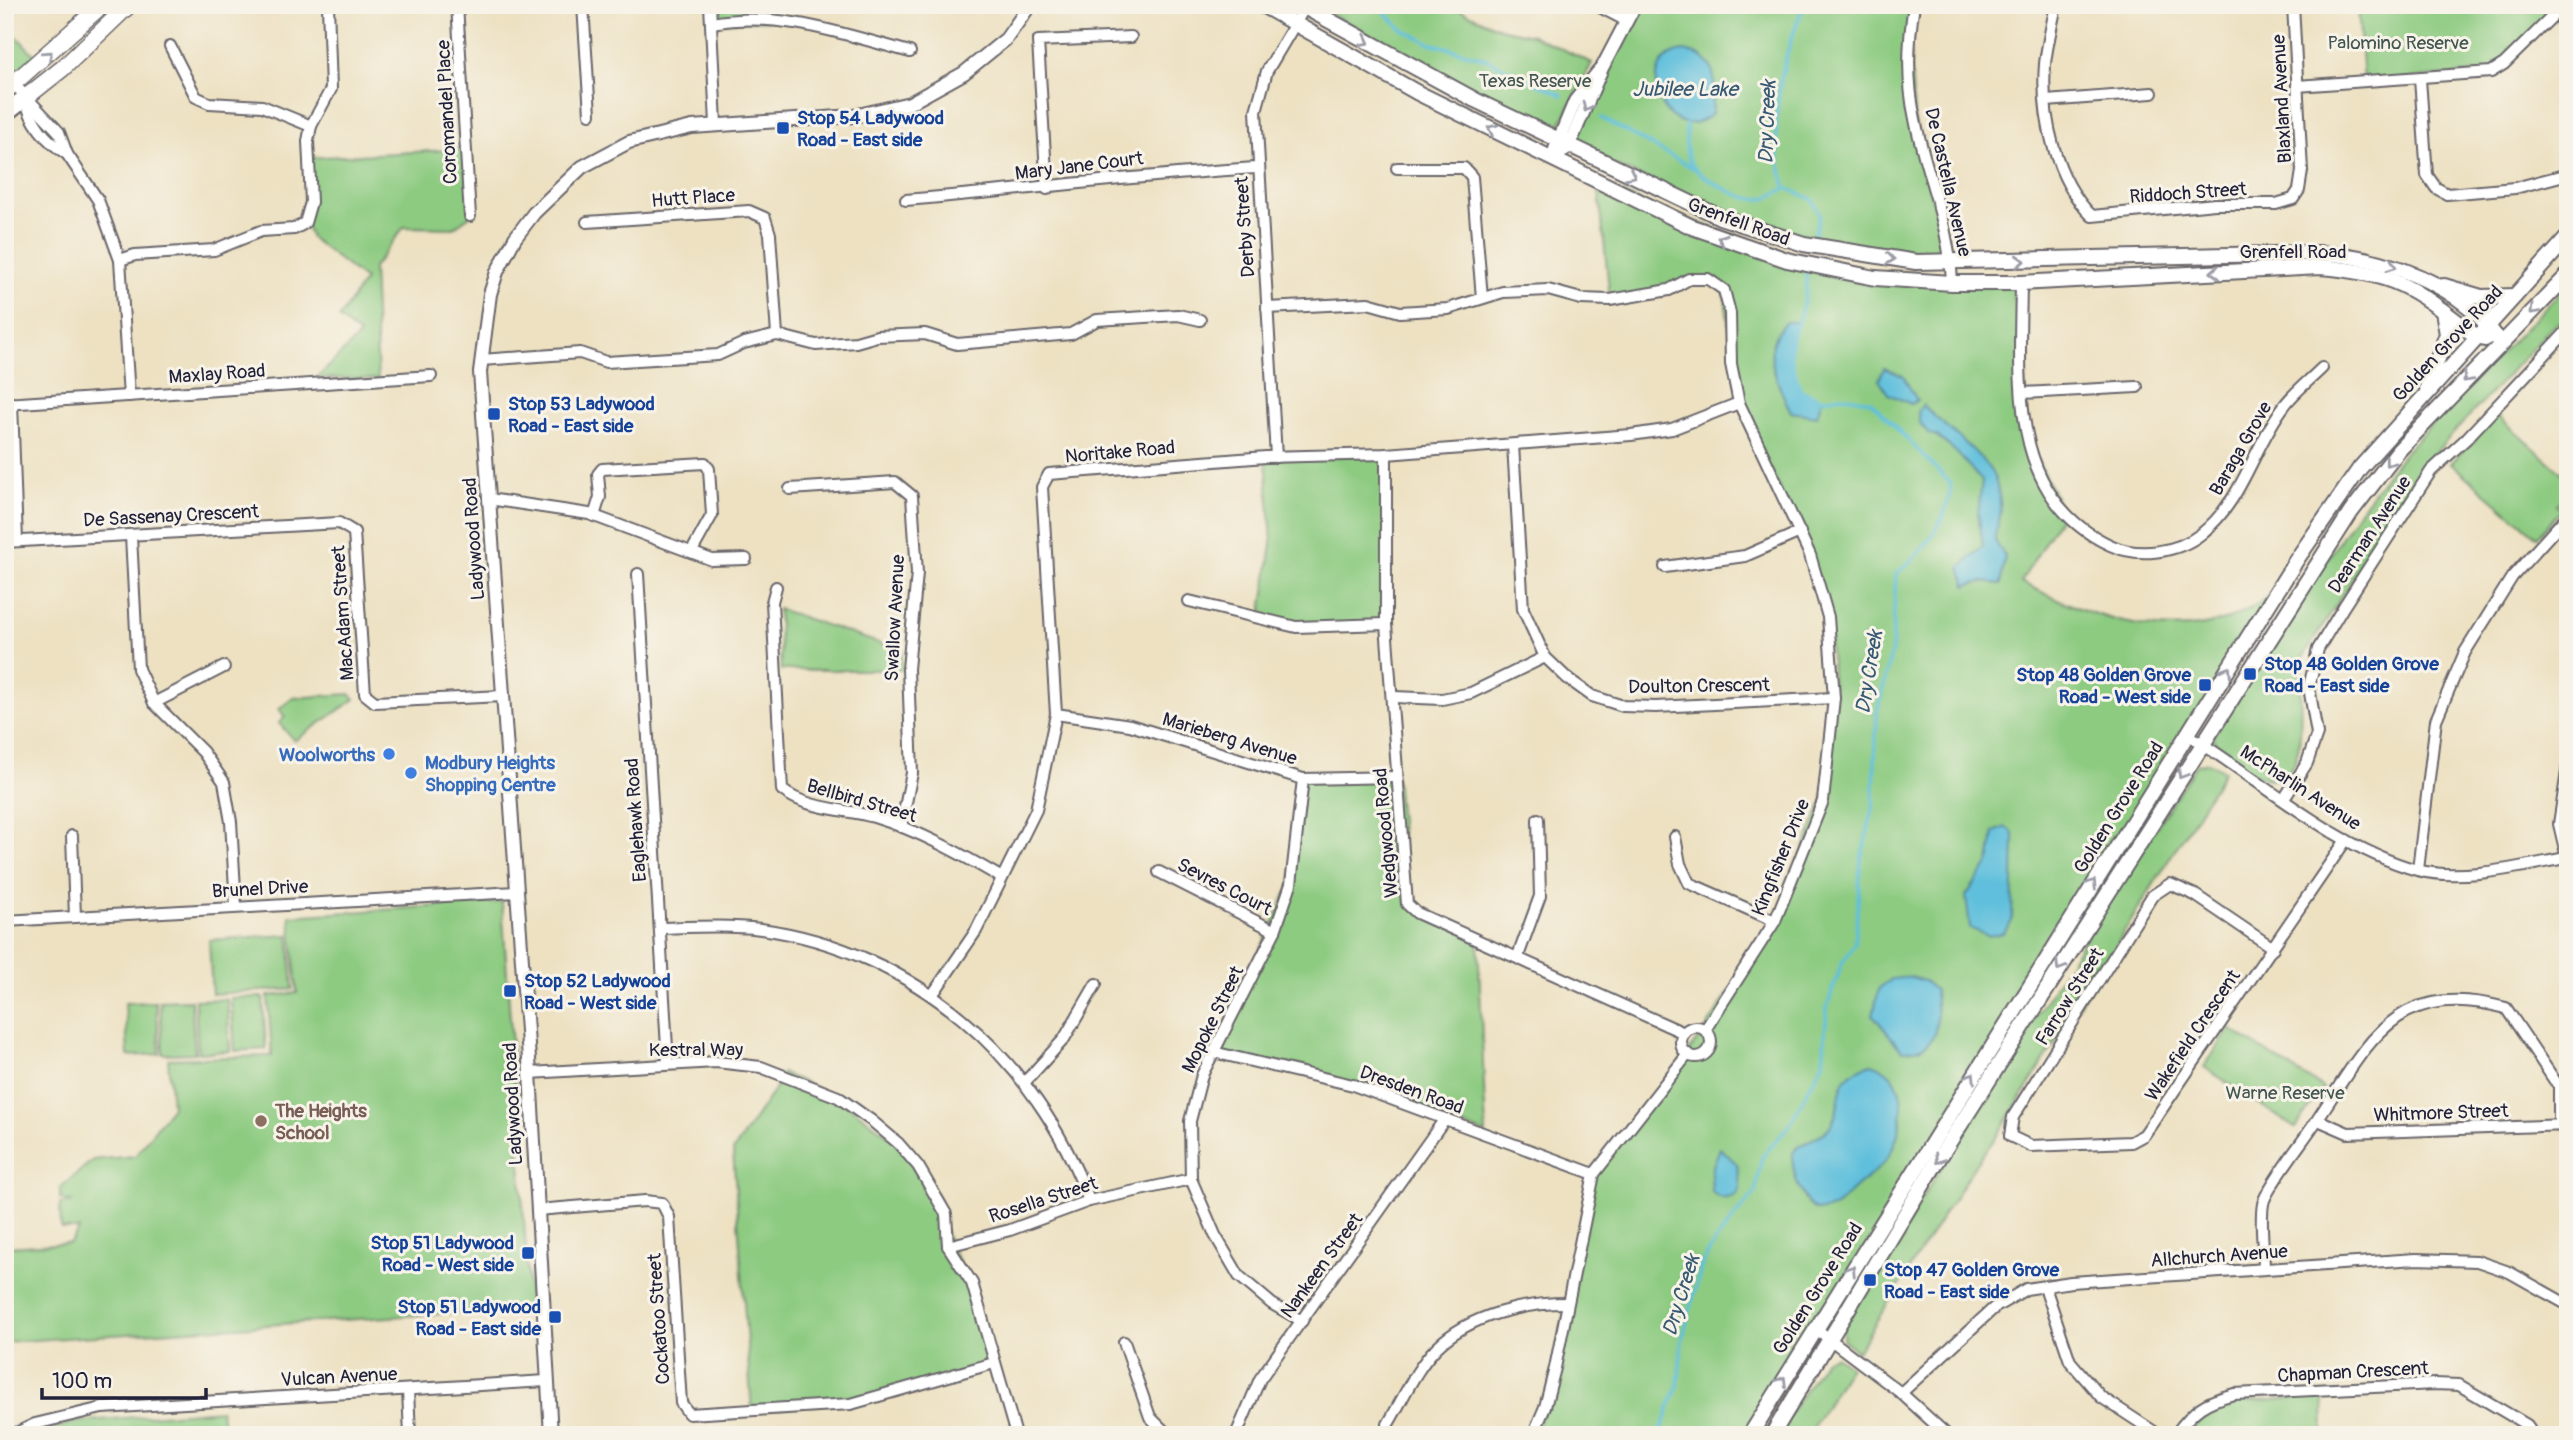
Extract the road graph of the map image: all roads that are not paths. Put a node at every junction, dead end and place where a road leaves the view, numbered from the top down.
1 (102, 5) edge
2 (129, 5) edge
3 (328, 5) edge
4 (457, 5) edge
5 (583, 5) edge
6 (710, 5) edge
7 (1030, 5) edge
8 (1262, 5) edge
9 (1596, 5) edge
10 (1635, 5) edge
11 (1914, 5) edge
12 (2056, 5) edge
13 (2293, 5) edge
14 (2564, 5) edge
15 (1303, 6) edge
16 (1627, 21) junction
17 (712, 23) junction
18 (1294, 24) junction
19 (1130, 37) dead end
20 (170, 46) dead end
21 (910, 52) dead end
22 (2420, 79) junction
23 (2297, 86) junction
24 (10, 87) edge
25 (2152, 93) dead end
26 (25, 98) junction
27 (2046, 102) junction
28 (5, 114) edge
29 (590, 114) dead end
30 (716, 124) junction
31 (312, 126) junction
32 (1563, 142) junction
33 (1554, 159) junction
34 (1398, 167) dead end
35 (1257, 168) junction
36 (2568, 174) edge
37 (1047, 189) junction
38 (2299, 190) joint
39 (906, 200) dead end
40 (470, 216) dead end
41 (587, 222) dead end
42 (2568, 237) edge
43 (120, 260) junction
44 (1951, 262) junction
45 (2568, 275) edge
46 (2420, 277) junction
47 (1952, 283) junction
48 (2021, 283) junction
49 (2515, 296) junction
50 (1482, 298) junction
51 (1267, 308) junction
52 (2443, 311) junction
53 (1200, 320) dead end
54 (2489, 324) junction
55 (2568, 330) edge
56 (777, 335) junction
57 (2477, 337) junction
58 (2500, 344) junction
59 (481, 360) junction
60 (2322, 368) dead end
61 (430, 376) dead end
62 (2137, 387) dead end
63 (2022, 393) junction
64 (2424, 396) junction
65 (129, 397) junction
66 (1739, 403) junction
67 (9, 404) edge
68 (1513, 445) junction
69 (1386, 454) junction
70 (1276, 457) junction
71 (790, 489) dead end
72 (489, 499) junction
73 (2568, 515) edge
74 (594, 516) junction
75 (339, 523) joint
76 (1800, 532) junction
77 (131, 536) junction
78 (11, 542) edge
79 (692, 551) junction
80 (746, 559) dead end
81 (1665, 567) dead end
82 (638, 574) dead end
83 (776, 587) dead end
84 (1189, 601) dead end
85 (1386, 624) junction
86 (1545, 657) junction
87 (224, 667) dead end
88 (503, 696) junction
89 (1394, 697) junction
90 (1834, 698) junction
91 (154, 703) junction
92 (1056, 714) junction
93 (2187, 734) junction
94 (2202, 743) junction
95 (2568, 765) edge
96 (1396, 777) junction
97 (1304, 779) junction
98 (2284, 799) junction
99 (1538, 819) dead end
100 (901, 827) junction
101 (72, 836) dead end
102 (1675, 837) dead end
103 (2346, 840) junction
104 (2567, 860) edge
105 (2418, 870) junction
106 (1159, 872) dead end
107 (1002, 878) junction
108 (516, 892) junction
109 (236, 906) junction
110 (75, 917) junction
111 (5, 921) edge
112 (1775, 921) junction
113 (660, 928) junction
114 (1275, 931) junction
115 (2273, 948) junction
116 (1518, 956) junction
117 (1096, 984) dead end
118 (933, 994) junction
119 (1706, 1030) junction
120 (1684, 1033) junction
121 (1213, 1052) junction
122 (1688, 1054) junction
123 (668, 1064) junction
124 (530, 1073) junction
125 (1025, 1082) junction
126 (1444, 1119) junction
127 (2318, 1119) junction
128 (2563, 1125) edge
129 (2010, 1136) joint
130 (1594, 1174) junction
131 (1191, 1179) junction
132 (1089, 1200) junction
133 (537, 1210) junction
134 (948, 1246) junction
135 (2264, 1269) junction
136 (2045, 1287) junction
137 (1567, 1303) junction
138 (2568, 1305) edge
139 (1302, 1321) junction
140 (1815, 1328) junction
141 (1831, 1339) junction
142 (1124, 1342) dead end
143 (995, 1363) junction
144 (547, 1381) junction
145 (408, 1390) junction
146 (1901, 1393) junction
147 (1388, 1424) dead end
148 (12, 1435) edge
149 (410, 1435) edge
150 (551, 1435) edge
151 (1016, 1435) edge
152 (1168, 1435) edge
153 (1236, 1435) edge
154 (1532, 1435) edge
155 (1750, 1435) edge
156 (1772, 1435) edge
157 (1947, 1435) edge
158 (2159, 1435) edge
159 (2175, 1435) edge
160 (2532, 1435) edge

24 -> 1 main road
2 - 26 main road
3 - 31 street
4 - 40 street, Coromandel Place
5 - 29 street
6 - 17 street
7 - 30 street, Ladywood Road
8 - 18 main road, Grenfell Road
9 - 16 street
10 - 16 street
11 - 44 street, De Castella Avenue
12 - 27 street
13 - 23 street, Blaxland Avenue
14 - 22 street
15 - 18 street, Derby Street
15 -> 32 main road, Grenfell Road
16 - 32 street
17 - 21 street
17 - 30 street
33 -> 18 main road, Grenfell Road
18 - 35 street, Derby Street
19 - 37 street
20 - 31 street
22 - 23 street
22 - 36 street
23 - 38 street, Blaxland Avenue
24 - 26 street
25 - 27 street
26 - 28 main road
26 - 43 street
27 - 38 street, Riddoch Street
30 - 59 street, Ladywood Road
31 - 43 street
32 - 33 street
32 -> 44 main road, Grenfell Road
47 -> 33 main road, Grenfell Road
34 - 50 street
35 - 37 street, Mary Jane Court
35 - 51 street, Derby Street
37 - 39 street, Mary Jane Court
41 - 56 street, Hutt Place
42 - 49 main road, Golden Grove Road
43 - 65 street
44 -> 46 main road, Grenfell Road
44 - 47 street, De Castella Avenue
45 -> 58 main road, Golden Grove Road
46 - 49 main road
46 - 54 main road, Grenfell Road
47 - 48 main road, Grenfell Road
52 -> 48 main road, Grenfell Road
48 - 63 street, Baraga Grove
49 - 54 main road, Golden Grove Road
50 - 51 street
50 - 66 street, Kingfisher Drive
51 - 70 street, Derby Street
52 - 57 main road, Grenfell Road
52 - 64 main road
53 - 56 street
54 - 57 main road, Golden Grove Road
54 - 58 main road, Grenfell Road
55 - 98 street, Dearman Avenue
56 - 59 street
57 - 58 main road, Grenfell Road
57 - 64 main road, Golden Grove Road
58 -> 94 main road, Golden Grove Road
59 - 72 street, Ladywood Road
60 - 63 street, Baraga Grove
61 - 65 street, Maxlay Road
62 - 63 street
93 -> 64 main road, Golden Grove Road
65 - 67 street, Maxlay Road
66 - 68 street, Noritake Road
66 - 76 street, Kingfisher Drive
67 - 78 street
68 - 69 street, Noritake Road
68 - 86 street, Doulton Crescent
69 - 70 street, Noritake Road
69 - 85 street, Wedgwood Road
70 - 92 street, Noritake Road
71 - 100 street, Swallow Avenue
72 - 74 street
72 - 88 street, Ladywood Road
73 - 105 street
74 - 79 street
74 - 79 street
75 - 77 street, De Sassenay Crescent
75 - 88 street, MacAdam Street
76 - 81 street
76 - 90 street, Kingfisher Drive
77 - 78 street, De Sassenay Crescent
77 - 91 street
79 - 80 street
82 - 113 street, Eaglehawk Road
83 - 100 street, Bellbird Street
84 - 85 street
85 - 89 street, Wedgwood Road
86 - 89 street
86 - 90 street, Doulton Crescent
87 - 91 street
88 - 108 street, Ladywood Road
89 - 96 street, Wedgwood Road
90 - 112 street, Kingfisher Drive
91 - 109 street
92 - 97 street, Marieberg Avenue
92 - 107 street, Noritake Road
93 - 94 street, McPharlin Avenue
140 -> 93 main road, Golden Grove Road
94 - 98 street, McPharlin Avenue
94 -> 141 main road, Golden Grove Road
95 - 104 street
96 - 97 street, Marieberg Avenue
96 - 116 street, Wedgwood Road
97 - 114 street, Mopoke Street
98 - 103 street, McPharlin Avenue
99 - 116 street
100 - 107 street, Bellbird Street
101 - 110 street
102 - 112 street
103 - 105 street, McPharlin Avenue
103 - 115 street, Wakefield Crescent
104 - 105 street, McPharlin Avenue
106 - 114 street, Sevres Court
107 - 118 street, Noritake Road
108 - 109 street, Brunel Drive
108 - 124 street, Ladywood Road
109 - 110 street, Brunel Drive
110 - 111 street, Brunel Drive
112 - 119 street, Kingfisher Drive
113 - 118 street
113 - 123 street, Eaglehawk Road
114 - 121 street, Mopoke Street
115 - 129 street, Wakefield Crescent
115 - 129 street, Farrow Street
116 - 120 street, Wedgwood Road
117 - 125 street
118 - 125 street
119 - 120 street
119 - 122 street
120 - 122 street
121 - 126 street, Dresden Road
121 - 131 street, Mopoke Street
122 - 130 street
123 - 124 street, Kestral Way
123 - 134 street, Kestral Way
124 - 133 street, Ladywood Road
125 - 132 street
126 - 130 street, Dresden Road
126 - 139 street, Nankeen Street
127 - 128 street, Whitmore Street
127 - 128 street
127 - 135 street
130 - 137 street
131 - 132 street, Rosella Street
131 - 139 street, Mopoke Street
132 - 134 street, Rosella Street
133 - 143 street, Cockatoo Street
133 - 144 street, Ladywood Road
134 - 143 street, Kestral Way
135 - 136 street, Allchurch Avenue
135 - 138 street, Allchurch Avenue
136 - 146 street, Allchurch Avenue
136 - 158 street
137 - 147 street
137 - 154 street
139 - 153 street, Nankeen Street
140 - 141 street
155 -> 140 main road, Golden Grove Road
141 - 146 street
141 - 156 main road, Golden Grove Road
142 - 152 street
143 - 151 street, Kestral Way
144 - 145 street, Vulcan Avenue
144 - 150 street, Ladywood Road
145 - 148 street, Vulcan Avenue
145 - 149 street
146 - 157 street
159 - 160 street, Chapman Crescent

